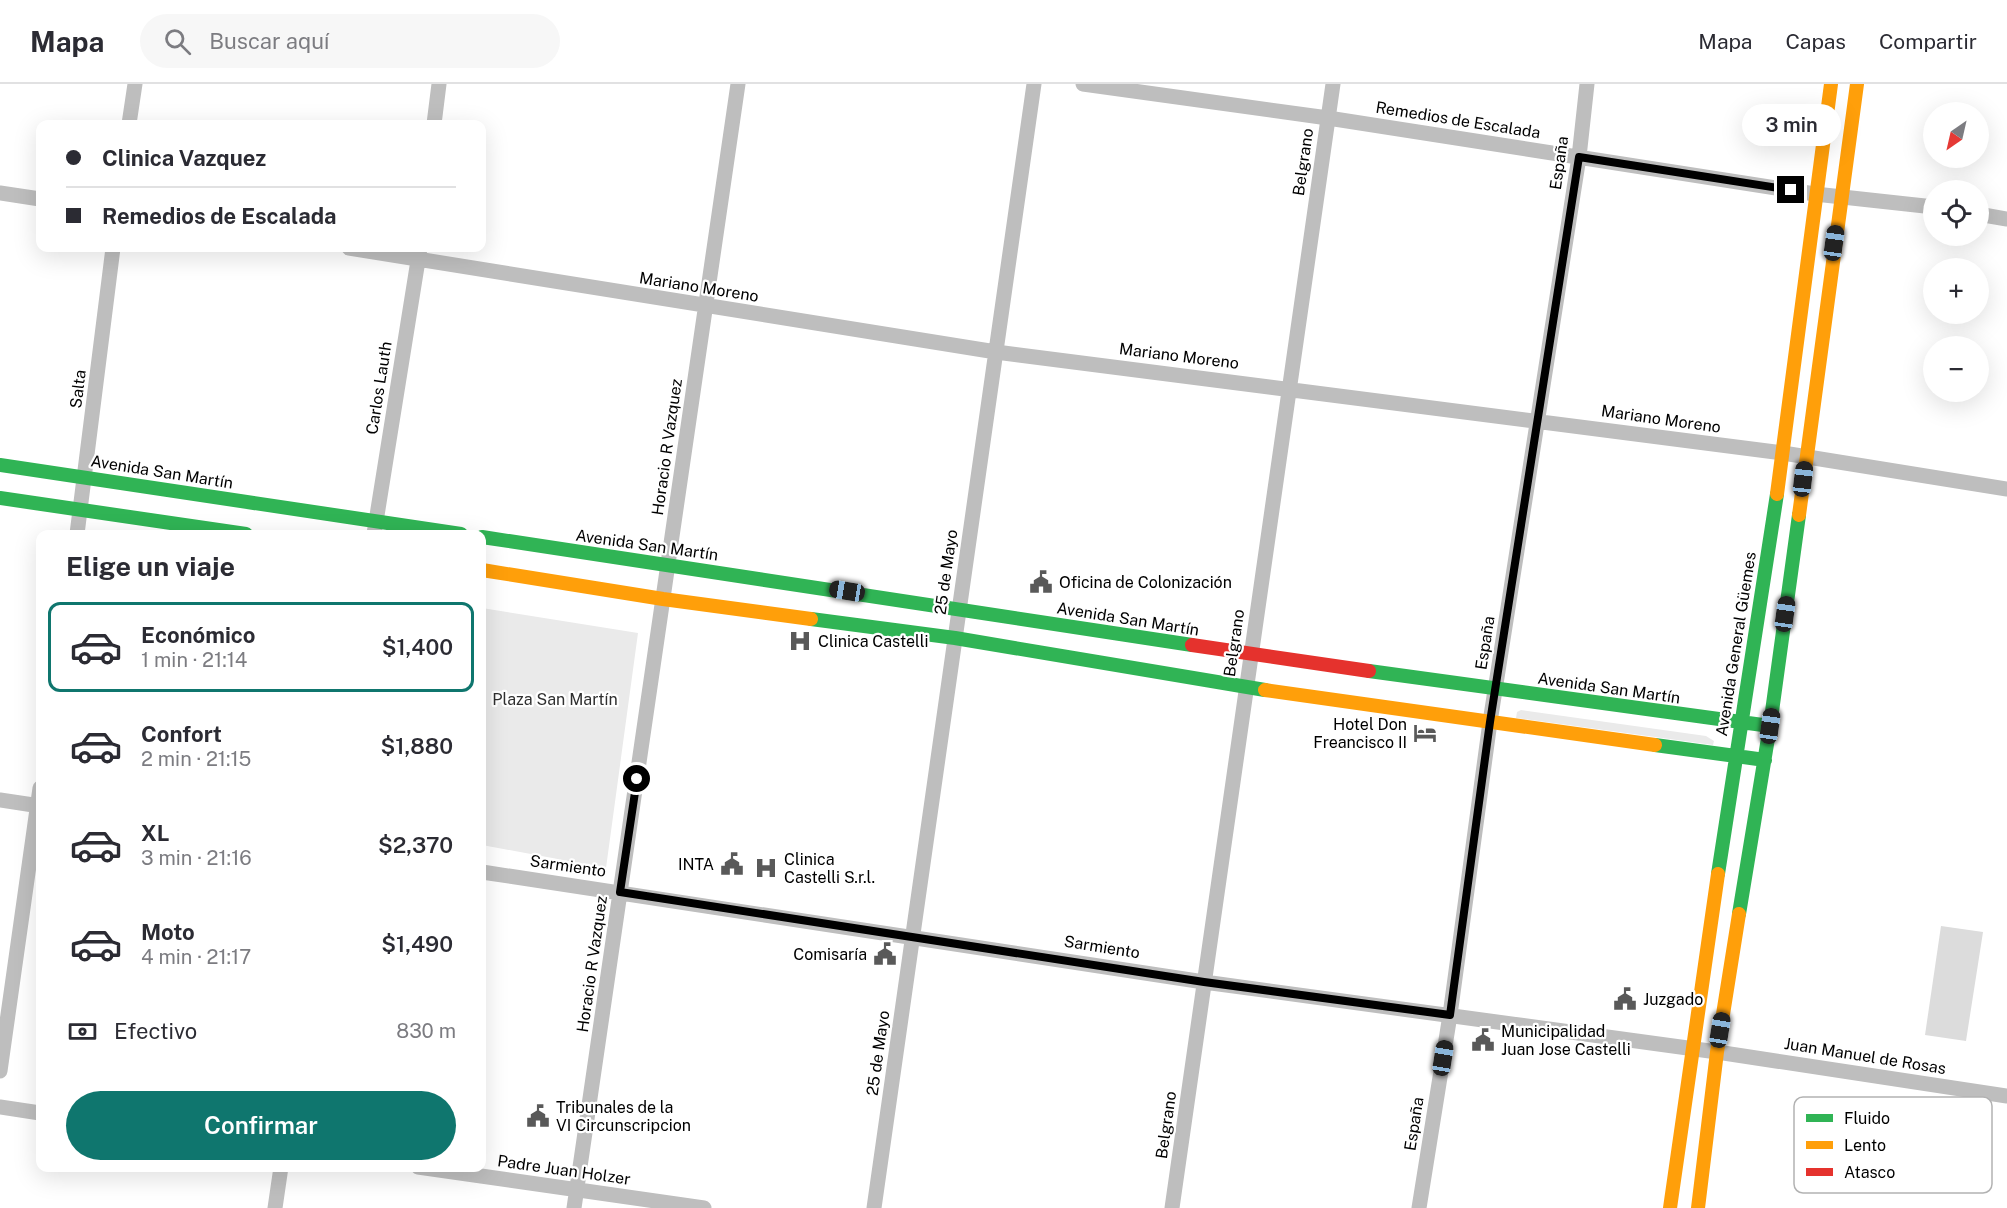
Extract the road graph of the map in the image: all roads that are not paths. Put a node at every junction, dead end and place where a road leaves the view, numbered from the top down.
1 (135, 84) edge
2 (439, 84) edge
3 (738, 84) edge
4 (1034, 84) edge
5 (1083, 84) edge
6 (1333, 84) edge
7 (1587, 84) edge
8 (1831, 84) edge
9 (1857, 84) edge
10 (1328, 118) junction
11 (130, 120) edge
12 (434, 120) edge
13 (1579, 157) junction
14 (0, 194) edge
15 (1815, 194) junction
16 (1841, 195) junction
17 (36, 198) edge
18 (1923, 206) edge
19 (1989, 216) edge
20 (2007, 219) edge
21 (113, 252) edge
22 (419, 253) edge
23 (706, 306) junction
24 (996, 352) junction
25 (1289, 388) junction
26 (1538, 421) junction
27 (1783, 453) junction
28 (1806, 457) junction
29 (0, 465) edge
30 (85, 477) junction
31 (2007, 489) edge
32 (0, 498) edge
33 (80, 509) junction
34 (375, 528) edge
35 (77, 530) edge
36 (219, 530) edge
37 (404, 530) edge
38 (486, 538) edge
39 (668, 564) junction
40 (486, 571) edge
41 (663, 599) junction
42 (960, 608) junction
43 (955, 638) junction
44 (1251, 656) junction
45 (1246, 687) junction
46 (1496, 688) junction
47 (1490, 722) junction
48 (1740, 723) junction
49 (1770, 726) junction
50 (1735, 757) junction
51 (1765, 760) junction
52 (0, 800) edge
53 (36, 806) edge
54 (36, 826) edge
55 (486, 873) edge
56 (620, 892) junction
57 (913, 936) junction
58 (1204, 982) junction
59 (1450, 1015) junction
60 (1692, 1049) junction
61 (1717, 1052) junction
62 (0, 1071) edge
63 (2007, 1096) edge
64 (0, 1107) edge
65 (36, 1112) edge
66 (280, 1172) edge
67 (453, 1172) edge
68 (577, 1190) junction
69 (275, 1208) edge
70 (574, 1208) edge
71 (704, 1208) edge
72 (874, 1208) edge
73 (1172, 1208) edge
74 (1419, 1208) edge
75 (1670, 1208) edge
76 (1698, 1208) edge

1 - 11 street
2 - 12 street
3 - 23 street, Horacio R Vazquez
4 - 24 street, 25 de Mayo
5 - 10 street, Remedios de Escalada
6 - 10 street, Belgrano
7 - 13 street, España
8 - 15 main road, Avenida General Güemes
9 - 16 main road
10 - 13 street, Remedios de Escalada
10 - 25 street, Belgrano
13 - 15 street, Remedios de Escalada
13 - 26 street, España
14 - 17 street
15 - 16 street, Remedios de Escalada
15 - 27 main road, Avenida General Güemes
16 - 18 street, Remedios de Escalada
16 - 28 main road
19 - 20 street
21 - 30 street, Salta
22 - 23 street, Mariano Moreno
22 - 34 street, Carlos Lauth
23 - 24 street, Mariano Moreno
23 - 39 street, Horacio R Vazquez
24 - 25 street, Mariano Moreno
24 - 42 street, 25 de Mayo
25 - 26 street, Mariano Moreno
25 - 44 street, Belgrano
26 - 27 street, Mariano Moreno
26 - 46 street, España
27 - 28 street, Mariano Moreno
27 - 48 main road, Avenida General Güemes
28 - 31 street, Mariano Moreno
28 - 49 main road
29 - 30 main road, Avenida San Martín
30 - 33 street, Salta
30 - 34 main road, Avenida San Martín
32 - 33 main road
33 - 35 street, Salta
33 - 36 main road
34 - 37 main road, Avenida San Martín
38 - 39 main road, Avenida San Martín
39 - 41 street, Horacio R Vazquez
39 - 42 main road, Avenida San Martín
40 - 41 main road
41 - 43 main road
41 - 56 street, Horacio R Vazquez
42 - 43 street, 25 de Mayo
42 - 44 main road, Avenida San Martín
43 - 45 main road
43 - 57 street, 25 de Mayo
44 - 45 street, Belgrano
44 - 46 main road, Avenida San Martín
45 - 47 main road
45 - 58 street, Belgrano
46 - 47 street, España
46 - 48 main road, Avenida San Martín
47 - 50 main road
47 - 59 street, España
48 - 49 main road, Avenida San Martín
48 - 50 main road, Avenida General Güemes
49 - 51 main road
50 - 51 main road
50 - 60 main road, Avenida General Güemes
51 - 61 main road
52 - 53 street
54 - 62 street
55 - 56 street, Sarmiento
56 - 57 street, Sarmiento
56 - 68 street, Horacio R Vazquez
57 - 58 street, Sarmiento
57 - 72 street, 25 de Mayo
58 - 59 street, Sarmiento
58 - 73 street, Belgrano
59 - 60 street, Sarmiento
59 - 74 street, España
60 - 61 street, Sarmiento
60 - 75 main road, Avenida General Güemes
61 - 63 street, Juan Manuel de Rosas
61 - 76 main road
64 - 65 street
66 - 69 street
67 - 68 street, Padre Juan Holzer
68 - 70 street, Horacio R Vazquez
68 - 71 street, Padre Juan Holzer

